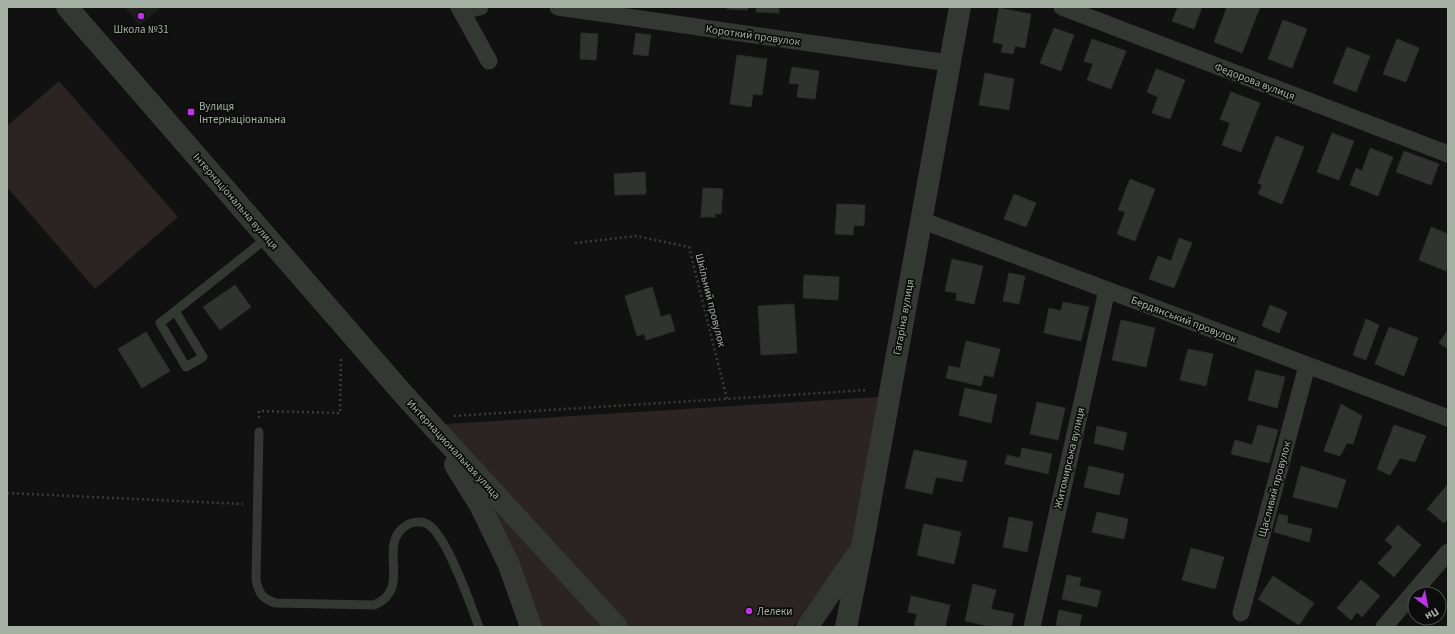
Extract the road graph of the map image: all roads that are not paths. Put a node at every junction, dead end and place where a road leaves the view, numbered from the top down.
1 (67, 7) edge
2 (480, 7) edge
3 (558, 7) edge
4 (960, 7) edge
5 (1062, 7) edge
6 (460, 9) edge
7 (489, 61) dead end
8 (949, 63) junction
9 (1448, 154) edge
10 (920, 220) junction
11 (267, 238) junction
12 (1107, 290) junction
13 (175, 310) junction
14 (1307, 366) junction
15 (405, 396) junction
16 (1448, 418) edge
17 (259, 432) dead end
18 (862, 547) junction
19 (1448, 552) edge
20 (1241, 613) dead end
21 (479, 627) edge
22 (531, 627) edge
23 (618, 627) edge
24 (807, 627) edge
25 (846, 627) edge
26 (1032, 627) edge
27 (1384, 627) edge

1 - 11 street, Інтернаціональна вулиця
2 - 6 street
3 - 8 street, Короткий провулок
4 - 8 street, Гагаріна вулиця
5 - 9 street, Федорова вулиця
6 - 7 street
8 - 10 street, Гагаріна вулиця
10 - 12 street, Бердянський провулок
10 - 18 street, Гагаріна вулиця
11 - 13 lane
11 - 15 street, Інтернаціональна вулиця
12 - 14 street, Бердянський провулок
12 - 26 street, Житомирська вулиця
13 - 13 lane
14 - 16 street, Бердянський провулок
14 - 20 street, Щасливий провулок
15 - 22 street, Интернациональная улица
15 - 23 street, Интернациональная улица
17 - 21 lane
18 - 24 street
18 - 25 street, Гагаріна вулиця
19 - 27 street

